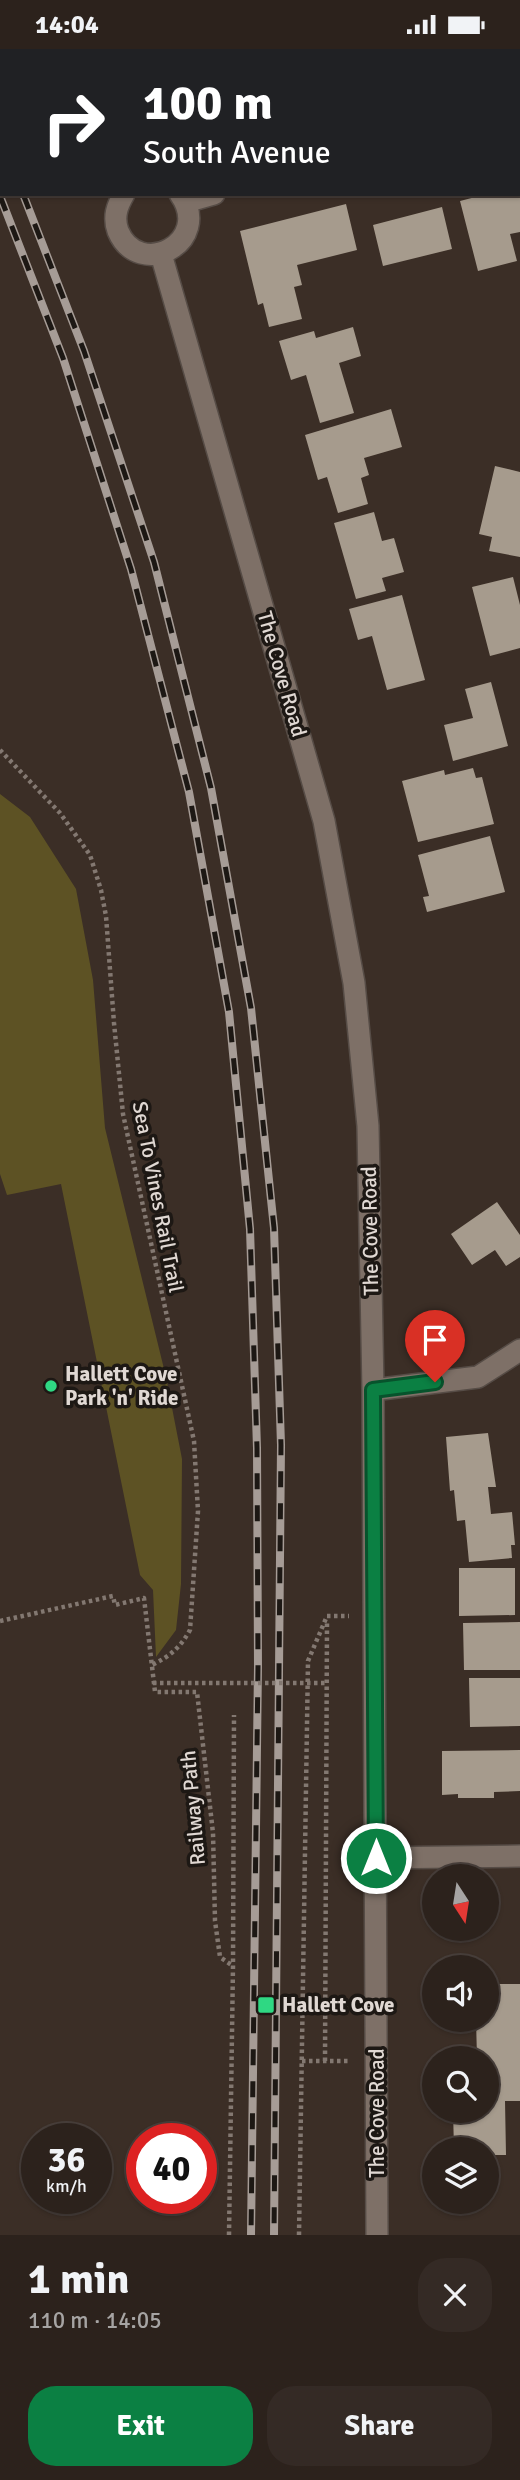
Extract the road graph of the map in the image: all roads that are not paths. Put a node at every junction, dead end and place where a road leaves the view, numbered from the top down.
1 (123, 196) edge
2 (183, 198) edge
3 (161, 254) junction
4 (520, 1350) edge
5 (373, 1390) junction
6 (520, 1856) edge
7 (376, 1858) junction
8 (377, 2235) edge

1 - 3 street
2 - 3 street
3 - 5 street, The Cove Road
4 - 5 street
5 - 7 street, The Cove Road
6 - 7 street
7 - 8 street, The Cove Road

